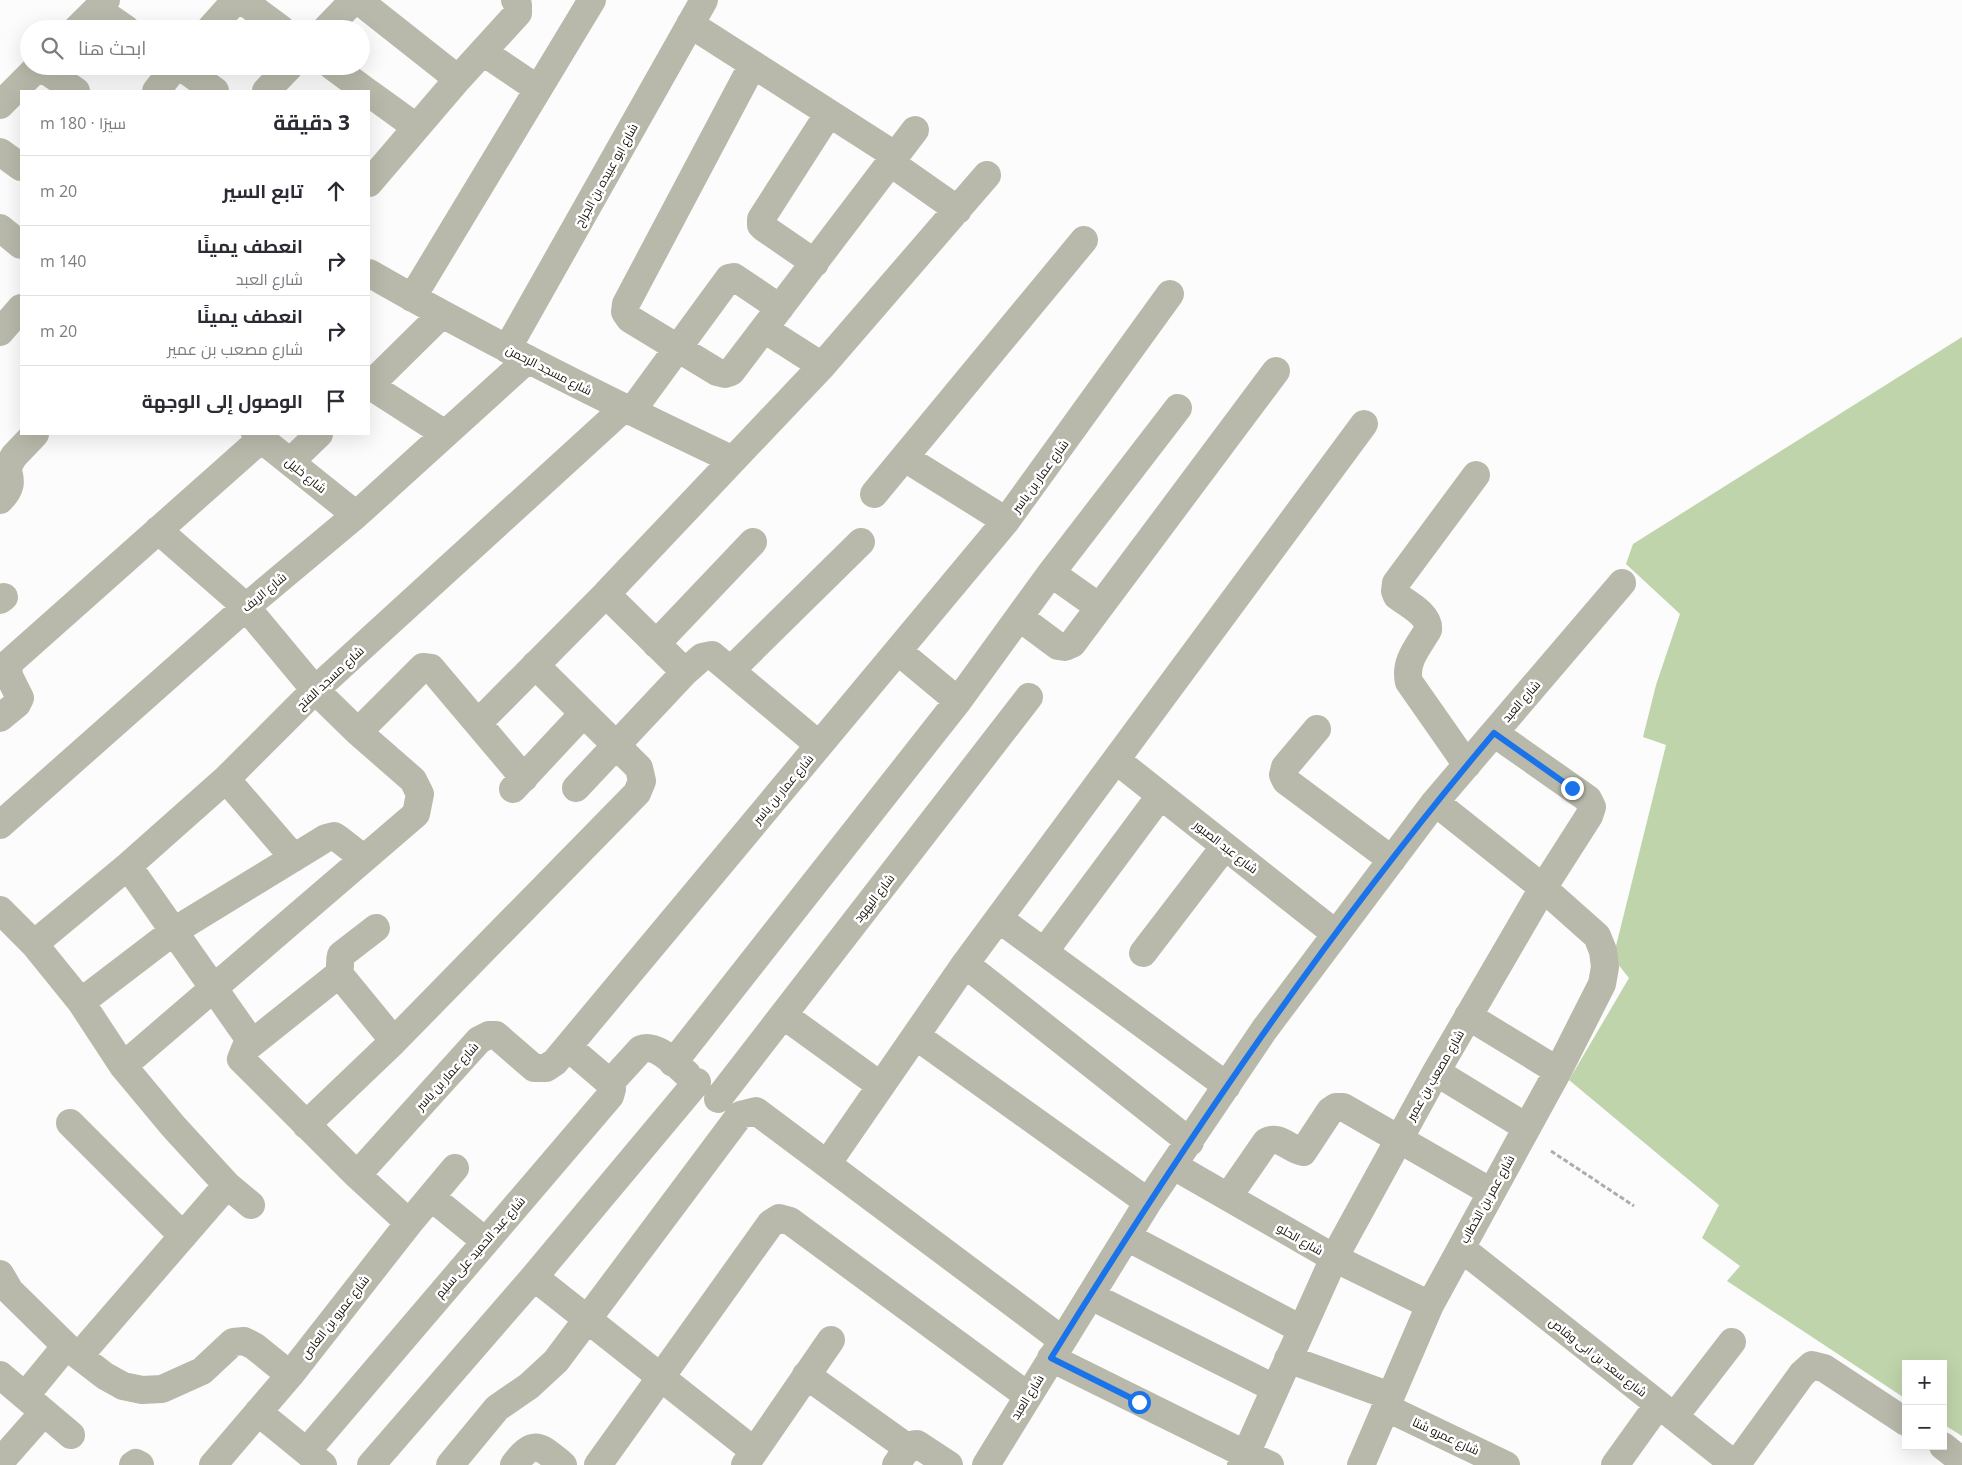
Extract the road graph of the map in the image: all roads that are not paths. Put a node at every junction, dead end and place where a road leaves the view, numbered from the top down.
1 (236, 0) edge
2 (242, 0) edge
3 (354, 0) edge
4 (358, 0) edge
5 (515, 0) edge
6 (592, 0) edge
7 (704, 0) edge
8 (102, 4) edge
9 (86, 20) edge
10 (117, 20) edge
11 (218, 20) edge
12 (269, 20) edge
13 (335, 20) edge
14 (690, 24) junction
15 (483, 52) junction
16 (753, 64) junction
17 (30, 75) edge
18 (52, 75) edge
19 (170, 75) edge
20 (191, 75) edge
21 (281, 75) edge
22 (344, 75) edge
23 (458, 80) junction
24 (538, 89) junction
25 (75, 90) edge
26 (157, 90) edge
27 (214, 90) edge
28 (267, 90) edge
29 (365, 90) edge
30 (370, 93) edge
31 (0, 105) edge
32 (829, 113) junction
33 (416, 127) junction
34 (915, 130) dead end
35 (0, 152) edge
36 (893, 159) junction
37 (20, 166) edge
38 (986, 175) dead end
39 (370, 181) edge
40 (958, 210) junction
41 (0, 228) edge
42 (1084, 240) dead end
43 (20, 244) edge
44 (814, 263) junction
45 (370, 274) edge
46 (1170, 294) dead end
47 (412, 298) junction
48 (20, 309) edge
49 (442, 314) junction
50 (772, 318) junction
51 (0, 332) edge
52 (679, 348) junction
53 (518, 354) junction
54 (822, 366) junction
55 (1276, 371) dead end
56 (370, 384) edge
57 (370, 386) edge
58 (1178, 408) dead end
59 (627, 410) junction
60 (1364, 424) dead end
61 (445, 434) junction
62 (34, 435) edge
63 (318, 435) edge
64 (258, 436) edge
65 (905, 458) junction
66 (733, 460) junction
67 (290, 462) junction
68 (4, 465) edge
69 (1476, 475) dead end
70 (874, 494) dead end
71 (0, 500) edge
72 (356, 516) junction
73 (1006, 521) junction
74 (158, 530) junction
75 (753, 542) dead end
76 (861, 542) dead end
77 (1051, 573) junction
78 (1622, 583) dead end
79 (606, 594) junction
80 (246, 607) junction
81 (1099, 607) junction
82 (1019, 617) junction
83 (656, 644) junction
84 (898, 651) junction
85 (536, 665) junction
86 (731, 670) junction
87 (685, 672) junction
88 (315, 690) junction
89 (1029, 697) dead end
90 (958, 701) junction
91 (583, 714) junction
92 (0, 718) edge
93 (478, 723) junction
94 (1317, 729) dead end
95 (358, 732) junction
96 (1494, 733) junction
97 (819, 745) junction
98 (616, 746) junction
99 (1116, 760) junction
100 (1467, 764) junction
101 (226, 779) junction
102 (576, 788) dead end
103 (1160, 796) junction
104 (1435, 802) junction
105 (0, 825) edge
106 (1225, 846) junction
107 (294, 858) junction
108 (363, 858) junction
109 (1392, 860) junction
110 (128, 866) junction
111 (1543, 888) junction
112 (999, 918) junction
113 (5, 924) edge
114 (376, 928) dead end
115 (174, 931) junction
116 (1336, 934) junction
117 (34, 944) junction
118 (1044, 952) junction
119 (1143, 954) dead end
120 (965, 964) junction
121 (339, 974) junction
122 (214, 989) junction
123 (80, 1002) junction
124 (783, 1015) junction
125 (1468, 1016) junction
126 (916, 1036) junction
127 (394, 1041) junction
128 (252, 1043) junction
129 (568, 1047) junction
130 (673, 1063) junction
131 (123, 1066) junction
132 (1558, 1071) junction
133 (1436, 1072) junction
134 (697, 1082) junction
135 (610, 1083) junction
136 (881, 1086) junction
137 (1227, 1086) junction
138 (729, 1107) junction
139 (70, 1123) dead end
140 (306, 1125) junction
141 (1525, 1130) junction
142 (1399, 1139) junction
143 (1190, 1142) junction
144 (827, 1164) junction
145 (1174, 1166) junction
146 (455, 1168) dead end
147 (356, 1175) junction
148 (227, 1185) junction
149 (1491, 1192) junction
150 (431, 1197) junction
151 (1228, 1198) junction
152 (1148, 1202) junction
153 (251, 1205) dead end
154 (409, 1223) junction
155 (183, 1236) junction
156 (1127, 1237) junction
157 (485, 1241) junction
158 (1461, 1248) junction
159 (1334, 1258) junction
160 (0, 1274) edge
161 (534, 1277) junction
162 (1092, 1296) junction
163 (1430, 1305) junction
164 (587, 1319) junction
165 (1301, 1329) junction
166 (831, 1340) dead end
167 (1732, 1342) dead end
168 (1057, 1349) junction
169 (72, 1351) junction
170 (1288, 1358) junction
171 (0, 1375) edge
172 (290, 1375) junction
173 (806, 1375) junction
174 (660, 1378) junction
175 (1274, 1388) junction
176 (1028, 1396) junction
177 (1387, 1402) junction
178 (35, 1404) junction
179 (1666, 1411) junction
180 (258, 1412) junction
181 (1902, 1419) edge
182 (71, 1435) dead end
183 (1947, 1449) edge
184 (902, 1456) edge
185 (315, 1458) edge
186 (749, 1458) edge
187 (1243, 1460) edge
188 (1962, 1461) edge
189 (0, 1462) edge
190 (133, 1465) edge
191 (140, 1465) edge
192 (213, 1465) edge
193 (371, 1465) edge
194 (450, 1465) edge
195 (514, 1465) edge
196 (563, 1465) edge
197 (598, 1465) edge
198 (949, 1465) edge
199 (986, 1465) edge
200 (1270, 1465) edge
201 (1361, 1465) edge
202 (1506, 1465) edge
203 (1615, 1465) edge
204 (1735, 1465) edge

1 - 11 street
2 - 12 street
3 - 13 street
4 - 23 street
5 - 15 street
6 - 24 street
7 - 14 street, شارع ابو عبيده بن الجراح
8 - 9 street
8 - 10 street
14 - 16 street
14 - 53 street, شارع ابو عبيده بن الجراح
15 - 23 street
15 - 24 street
16 - 32 street
16 - 52 street
17 - 31 street
18 - 25 street
19 - 26 street
20 - 27 street
21 - 28 street
22 - 29 street
23 - 33 street
24 - 47 street
30 - 33 street
32 - 36 street
32 - 44 street
33 - 39 street
34 - 36 street
35 - 37 street
36 - 40 street
36 - 44 street
38 - 40 street
40 - 54 street
41 - 43 street
42 - 65 street
44 - 50 street
45 - 47 street, شارع مسجد الرحمن
46 - 73 street, شارع عمار بن ياسر
47 - 49 street, شارع مسجد الرحمن
48 - 51 street
49 - 53 street, شارع مسجد الرحمن
49 - 56 street
50 - 52 street
50 - 52 street, شارع مسجد الفتح
50 - 54 street
52 - 59 street, شارع مسجد الفتح
53 - 59 street, شارع مسجد الرحمن
53 - 61 street, شارع الريف
54 - 66 street
55 - 81 street
57 - 61 street
58 - 77 street
59 - 66 street, شارع مسجد الرحمن
59 - 88 street, شارع مسجد الفتح
60 - 99 street
61 - 72 street, شارع الريف
62 - 68 street
63 - 67 street
64 - 67 street, شارع خليل
64 - 74 street
65 - 70 street
65 - 73 street
66 - 79 street
67 - 72 street, شارع خليل
68 - 71 street
69 - 100 street
72 - 80 street, شارع الريف
73 - 84 street, شارع عمار بن ياسر
74 - 80 street
74 - 92 street
75 - 83 street
76 - 86 street
77 - 81 street
77 - 82 street
78 - 96 street, شارع العبد
79 - 83 street
79 - 85 street
80 - 88 street
80 - 105 street, شارع الريف
81 - 82 street
82 - 90 street
83 - 87 street
84 - 90 street
84 - 97 street, شارع عمار بن ياسر
85 - 91 street
85 - 93 street
86 - 87 street
86 - 97 street
87 - 98 street
88 - 95 street
88 - 101 street, شارع مسجد الفتح
89 - 124 street, شارع اليهود
90 - 130 street
91 - 93 street
91 - 98 street
93 - 95 street
94 - 109 street
95 - 108 street
96 - 100 street, شارع العبد
96 - 111 street, شارع مصعب بن عمير
97 - 129 street, شارع عمار بن ياسر
98 - 102 street
98 - 127 street
99 - 103 street, شارع عبد الصبور
99 - 112 street
100 - 104 street, شارع العبد
101 - 107 street
101 - 110 street, شارع مسجد الفتح
103 - 106 street, شارع عبد الصبور
103 - 118 street
104 - 109 street, شارع العبد
104 - 111 street
106 - 116 street, شارع عبد الصبور
106 - 119 street
107 - 108 street
107 - 115 street
108 - 122 street
109 - 116 street, شارع العبد
110 - 115 street
110 - 117 street, شارع مسجد الفتح
111 - 125 street, شارع مصعب بن عمير
111 - 132 street, شارع عمر بن الخطاب
112 - 118 street
112 - 120 street
113 - 117 street
114 - 121 street
115 - 122 street
115 - 123 street
116 - 137 street, شارع العبد
117 - 123 street
118 - 137 street
120 - 126 street
120 - 143 street
121 - 127 street
121 - 128 street
122 - 128 street
122 - 131 street
123 - 131 street
124 - 136 street
124 - 138 street, شارع اليهود
125 - 132 street
125 - 133 street, شارع مصعب بن عمير
126 - 136 street
126 - 152 street
127 - 140 street
128 - 140 street
129 - 135 street
129 - 147 street, شارع عمار بن ياسر
130 - 134 street
130 - 135 street
131 - 148 street
132 - 141 street, شارع عمر بن الخطاب
133 - 141 street
133 - 142 street, شارع مصعب بن عمير
134 - 138 street
134 - 161 street
135 - 157 street, شارع عبد الحميد على سليم
136 - 144 street
137 - 143 street, شارع العبد
138 - 144 street
138 - 164 street, شارع اليهود
139 - 155 street
140 - 147 street
141 - 149 street, شارع عمر بن الخطاب
142 - 149 street
142 - 151 street
142 - 159 street, شارع مصعب بن عمير
143 - 145 street, شارع العبد
144 - 168 street
145 - 151 street, شارع الحلو
145 - 152 street, شارع العبد
146 - 150 street, شارع عمرو بن العاص
147 - 154 street
148 - 153 street
148 - 155 street
149 - 158 street, شارع عمر بن الخطاب
150 - 154 street, شارع عمرو بن العاص
150 - 157 street
151 - 159 street, شارع الحلو
152 - 156 street, شارع العبد
154 - 172 street, شارع عمرو بن العاص
155 - 169 street
156 - 162 street, شارع العبد
156 - 165 street
157 - 185 street, شارع عبد الحميد على سليم
158 - 163 street, شارع عمر بن الخطاب
158 - 179 street, شارع سعد بن ابى وقاص
159 - 163 street, شارع الحلو
159 - 165 street, شارع مصعب بن عمير
160 - 169 street
161 - 164 street
161 - 193 street
162 - 168 street, شارع العبد
162 - 175 street
163 - 177 street, شارع عمر بن الخطاب
164 - 174 street
164 - 194 street, شارع اليهود
165 - 170 street, شارع مصعب بن عمير
166 - 173 street
167 - 179 street
168 - 176 street, شارع العبد
168 - 187 street
169 - 172 street
169 - 178 street
170 - 175 street, شارع مصعب بن عمير
170 - 177 street, شارع عمرو شتا
171 - 178 street
172 - 180 street, شارع عمرو بن العاص
173 - 184 street
173 - 186 street
174 - 176 street
174 - 186 street
174 - 197 street
175 - 187 street, شارع مصعب بن عمير
176 - 199 street, شارع العبد
177 - 201 street, شارع عمر بن الخطاب
177 - 202 street, شارع عمرو شتا
178 - 182 street
178 - 189 street
179 - 203 street
179 - 204 street, شارع سعد بن ابى وقاص
180 - 185 street
180 - 192 street, شارع عمرو بن العاص
181 - 204 street
183 - 188 street
184 - 198 street
187 - 200 street
190 - 191 street
195 - 196 street

